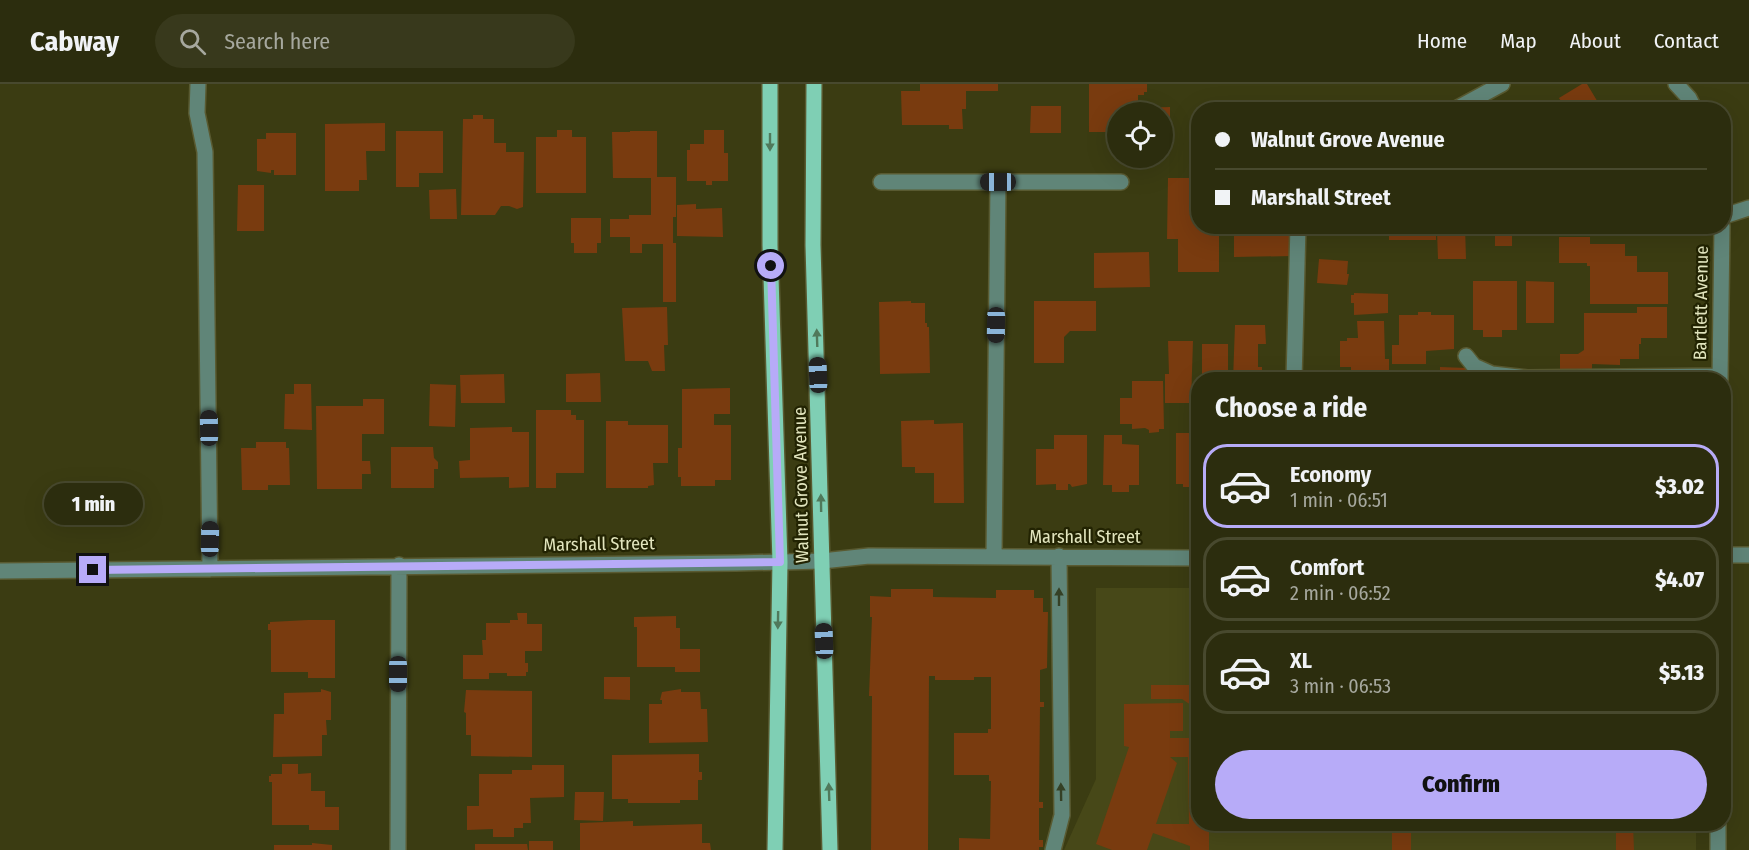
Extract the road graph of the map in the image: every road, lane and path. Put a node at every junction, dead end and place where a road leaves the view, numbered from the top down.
1 (198, 84) edge
2 (770, 84) edge
3 (814, 84) edge
4 (1502, 84) edge
5 (1676, 84) edge
6 (1469, 102) edge
7 (1691, 102) edge
8 (881, 182) dead end
9 (998, 182) junction
10 (1121, 182) dead end
11 (1749, 208) edge
12 (1731, 214) edge
13 (1298, 234) edge
14 (1722, 234) edge
15 (1466, 356) dead end
16 (1294, 372) edge
17 (1488, 372) edge
18 (1720, 372) edge
19 (1731, 555) edge
20 (1749, 555) edge
21 (994, 556) junction
22 (1059, 556) junction
23 (1191, 558) edge
24 (822, 561) junction
25 (780, 562) junction
26 (399, 566) junction
27 (210, 569) junction
28 (0, 571) edge
29 (1718, 831) edge
30 (398, 850) edge
31 (775, 850) edge
32 (830, 850) edge
33 (1053, 850) edge
34 (1718, 850) edge

1 - 27 street
2 -> 25 main road, Walnut Grove Avenue
24 -> 3 main road, Walnut Grove Avenue
4 - 6 street
5 - 7 street
8 - 9 street
9 - 10 street
9 - 21 street
11 - 12 street
13 - 16 street
14 - 18 street, Bartlett Avenue
15 - 17 street
19 - 20 street
21 - 22 street, Marshall Street
21 - 24 street, Marshall Street
22 - 23 street, Marshall Street
33 -> 22 street
24 - 25 street, Marshall Street
32 -> 24 main road, Walnut Grove Avenue
25 - 26 street, Marshall Street
25 -> 31 main road, Walnut Grove Avenue
26 - 27 street, Marshall Street
26 - 30 street
27 - 28 street, Marshall Street
29 - 34 street

